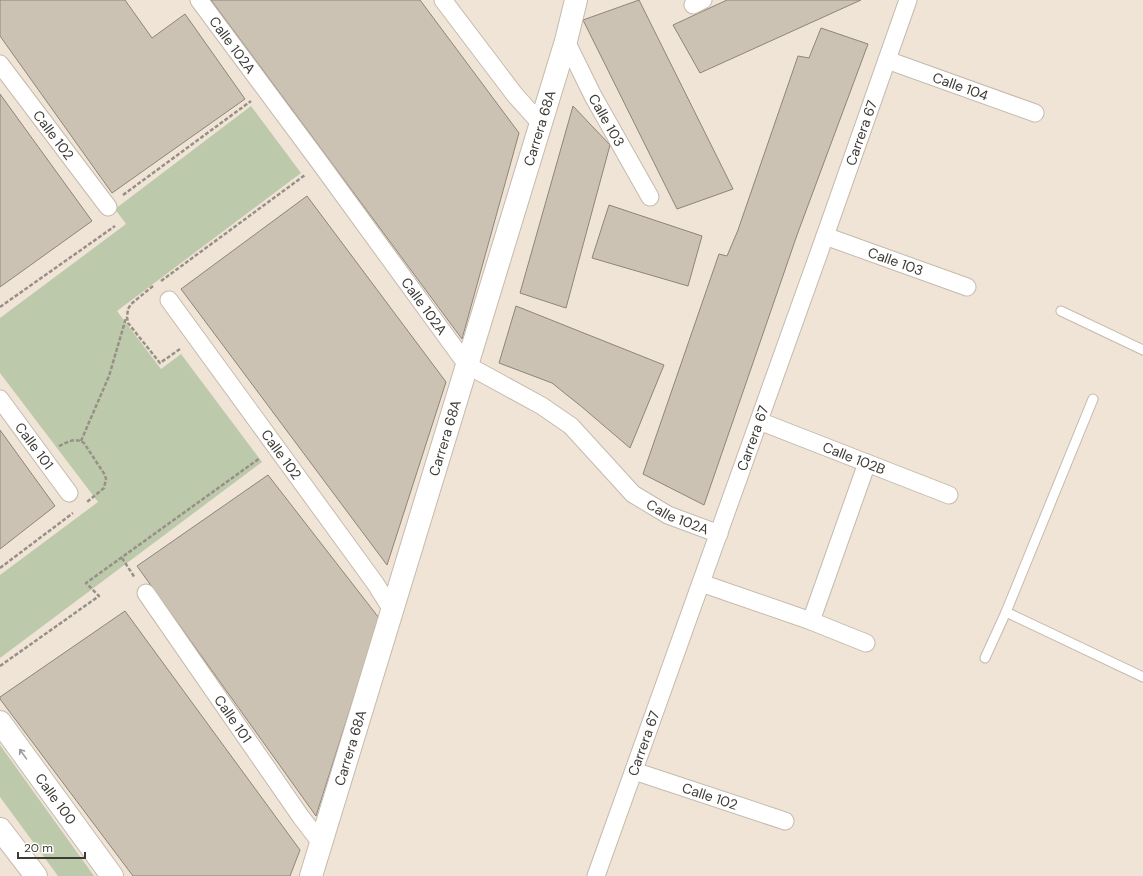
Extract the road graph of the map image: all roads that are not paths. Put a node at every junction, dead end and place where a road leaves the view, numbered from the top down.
1 (199, 0) edge
2 (443, 0) edge
3 (576, 0) edge
4 (908, 0) edge
5 (566, 40) junction
6 (887, 60) junction
7 (0, 64) edge
8 (1034, 113) dead end
9 (541, 124) junction
10 (650, 197) dead end
11 (108, 207) road end
12 (825, 236) junction
13 (967, 287) dead end
14 (169, 300) dead end
15 (1061, 311) dead end
16 (1143, 350) edge
17 (467, 366) junction
18 (0, 399) edge
19 (1093, 399) dead end
20 (759, 421) junction
21 (867, 463) junction
22 (69, 493) road end
23 (950, 495) dead end
24 (719, 534) junction
25 (701, 584) junction
26 (146, 593) dead end
27 (392, 610) junction
28 (1006, 612) junction
29 (811, 621) junction
30 (866, 643) dead end
31 (985, 658) dead end
32 (1143, 677) edge
33 (0, 722) edge
34 (634, 771) junction
35 (785, 821) dead end
36 (0, 829) edge
37 (321, 843) junction
38 (36, 876) edge
39 (112, 876) edge
40 (311, 876) edge
41 (596, 876) edge

1 - 17 street, Calle 102A
2 - 9 street
3 - 5 street, Carrera 68A
4 - 6 street, Carrera 67
5 - 9 street, Carrera 68A
5 - 10 street, Calle 103
6 - 8 street, Calle 104
6 - 12 street, Carrera 67
7 - 11 street, Calle 102
9 - 17 street, Carrera 68A
12 - 13 street, Calle 103
12 - 20 street, Carrera 67
14 - 27 street, Calle 102
15 - 16 lane
17 - 24 street, Calle 102A
17 - 27 street, Carrera 68A
18 - 22 street, Calle 101
19 - 28 lane
20 - 21 street, Calle 102B
20 - 24 street, Carrera 67
21 - 23 street, Calle 102B
21 - 29 street
24 - 25 street, Carrera 67
25 - 29 street
25 - 34 street, Carrera 67
26 - 37 street, Calle 101
27 - 37 street, Carrera 68A
28 - 31 lane
28 - 32 lane
29 - 30 street
39 -> 33 street, Calle 100
34 - 35 street, Calle 102
34 - 41 street, Carrera 67
36 - 38 street
37 - 40 street, Carrera 68A

